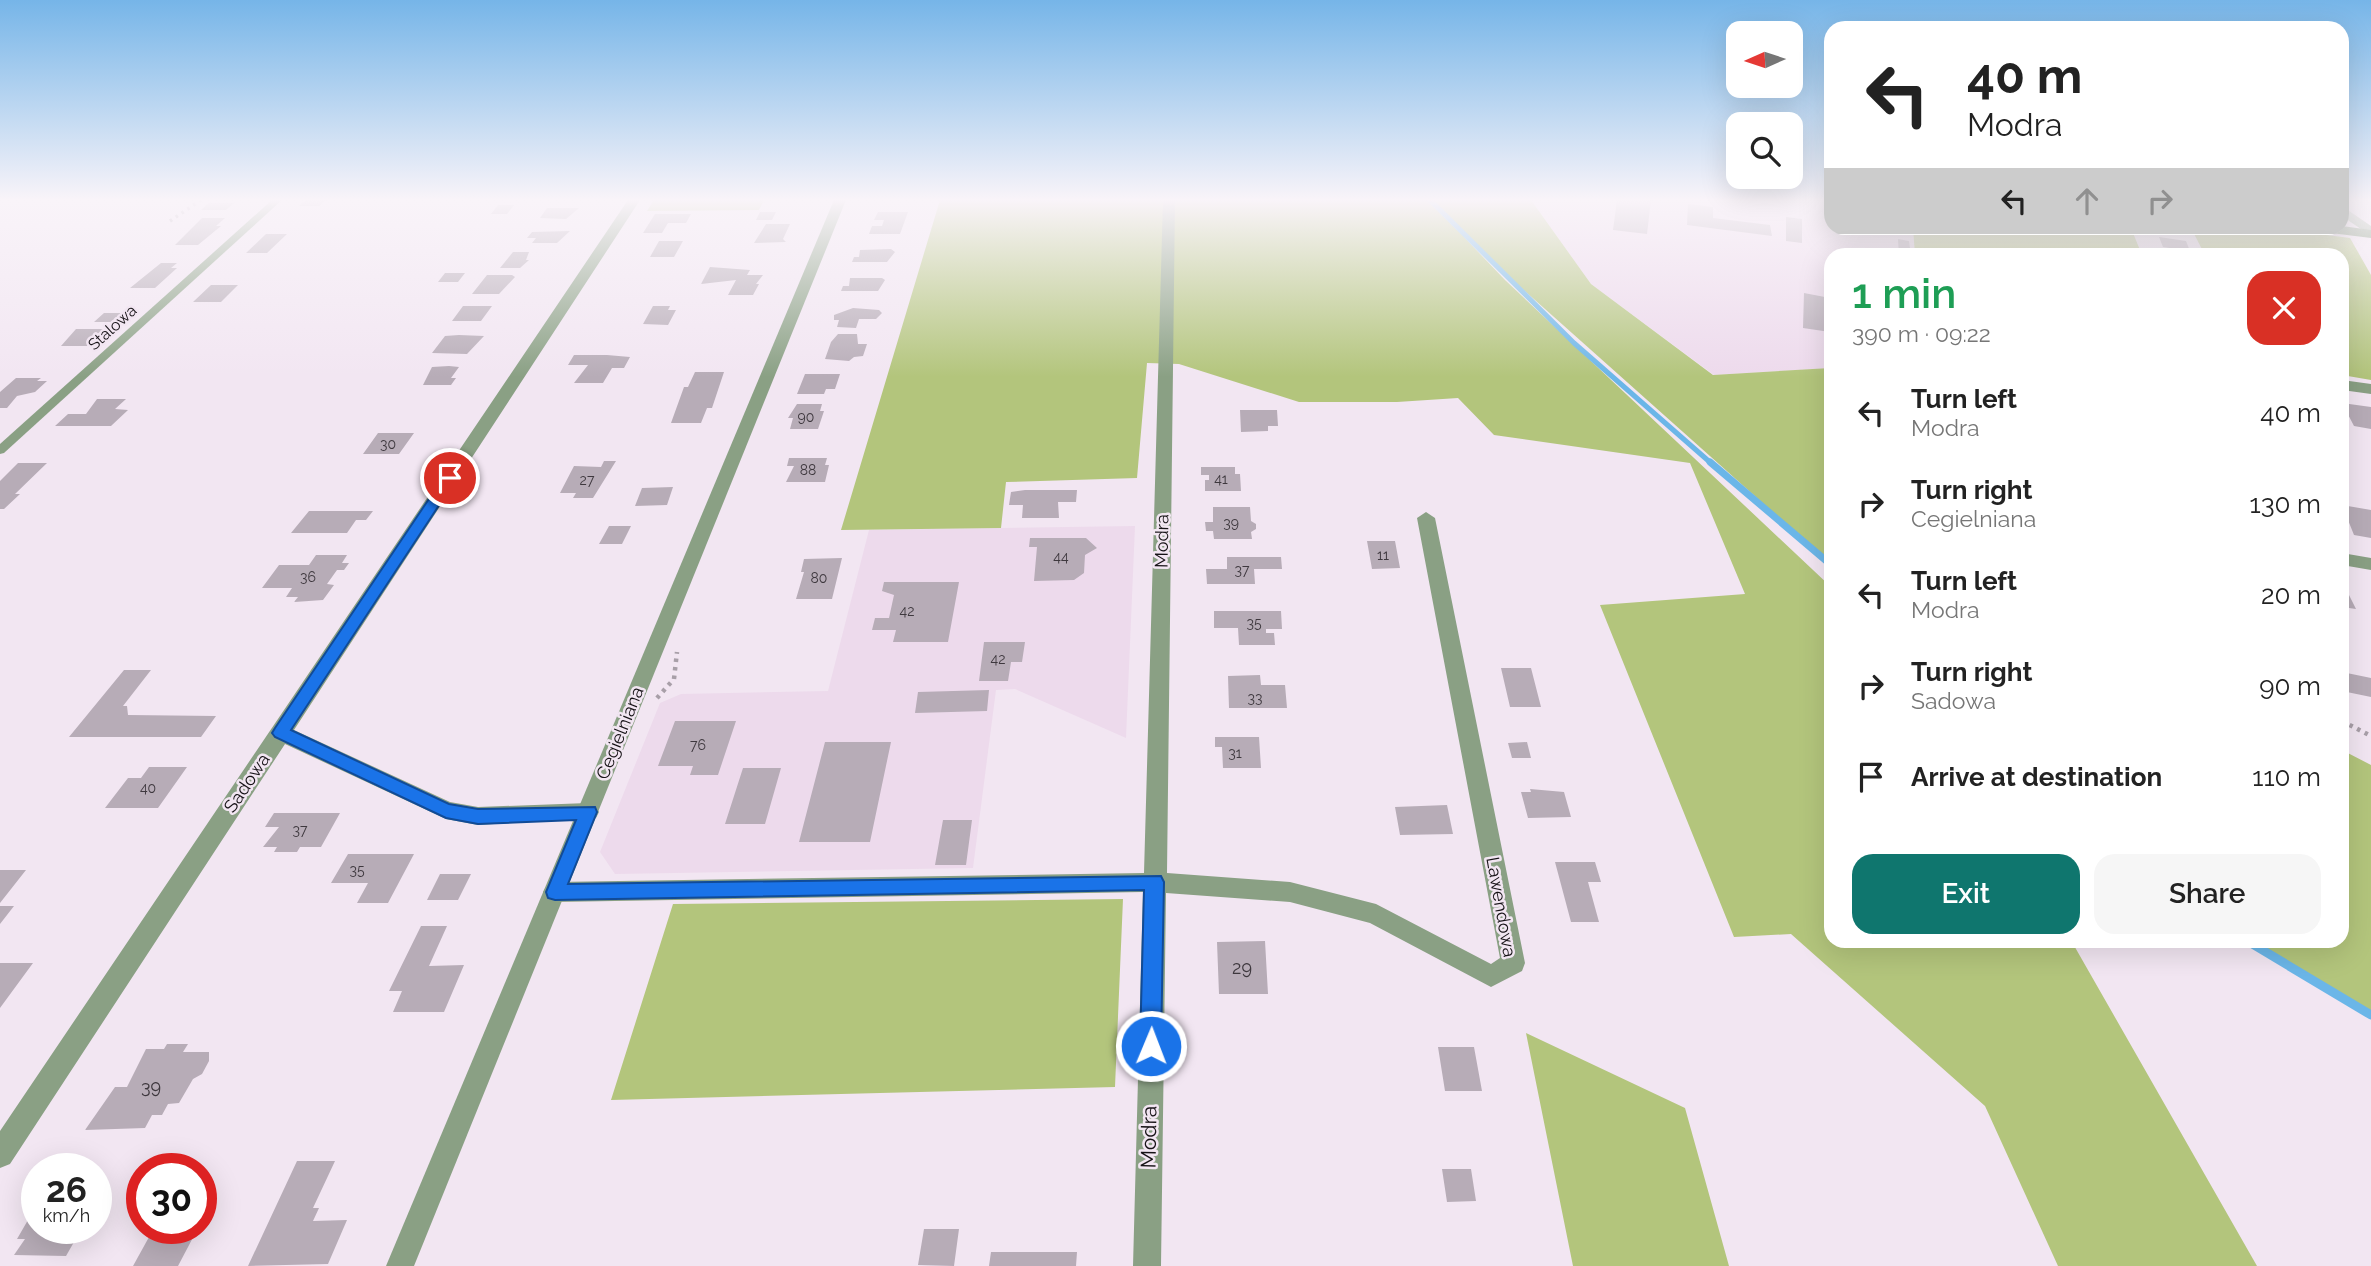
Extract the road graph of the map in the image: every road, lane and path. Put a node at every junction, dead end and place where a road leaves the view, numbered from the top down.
1 (212, 259) edge
2 (595, 259) edge
3 (816, 259) edge
4 (1168, 259) edge
5 (2349, 386) edge
6 (2371, 389) edge
7 (0, 450) edge
8 (1426, 518) dead end
9 (2349, 560) edge
10 (2371, 564) edge
11 (677, 672) dead end
12 (671, 689) dead end
13 (2349, 725) edge
14 (281, 733) junction
15 (2371, 736) edge
16 (588, 812) junction
17 (1154, 882) junction
18 (555, 892) junction
19 (0, 1155) edge
20 (400, 1266) edge
21 (1147, 1266) edge

1 - 7 lane, Stalowa
2 - 14 street, Sadowa
3 - 16 street, Cegielniana
4 - 17 street, Modra
5 - 6 street
8 - 17 street, Lawendowa
9 - 10 street
11 - 12 path
13 - 15 path
14 - 16 street
14 - 19 street, Sadowa
16 - 18 street, Cegielniana
17 - 18 street
17 - 21 street, Modra
18 - 20 street, Cegielniana

